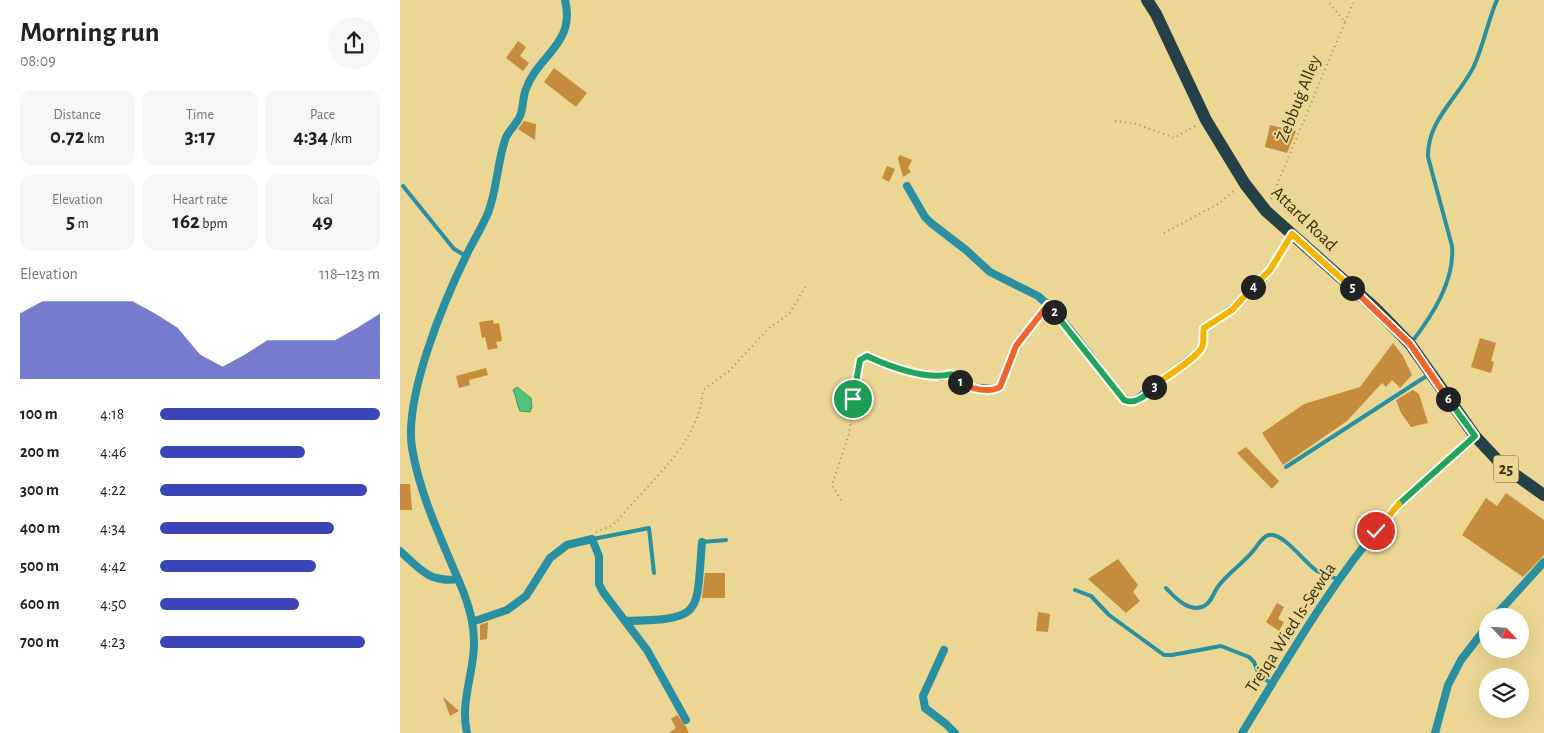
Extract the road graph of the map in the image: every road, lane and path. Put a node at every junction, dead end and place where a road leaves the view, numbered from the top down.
1 (565, 0) edge
2 (1147, 0) edge
3 (1327, 0) edge
4 (1497, 0) edge
5 (1353, 2) dead end
6 (1345, 22) junction
7 (1206, 120) junction
8 (1115, 121) dead end
9 (1245, 184) junction
10 (403, 186) dead end
11 (907, 186) dead end
12 (1266, 211) junction
13 (1164, 233) dead end
14 (1292, 234) junction
15 (466, 256) junction
16 (806, 286) dead end
17 (1048, 305) junction
18 (1410, 344) junction
19 (1430, 374) junction
20 (941, 377) joint
21 (1475, 436) junction
22 (1286, 467) dead end
23 (1544, 495) edge
24 (841, 500) dead end
25 (592, 539) junction
26 (726, 540) dead end
27 (702, 542) joint
28 (400, 551) edge
29 (1544, 562) edge
30 (654, 573) dead end
31 (458, 579) junction
32 (1338, 579) junction
33 (1166, 588) dead end
34 (1075, 590) dead end
35 (1502, 608) edge
36 (625, 621) junction
37 (472, 622) junction
38 (1479, 637) edge
39 (944, 650) dead end
40 (1272, 684) junction
41 (686, 720) dead end
42 (467, 733) edge
43 (955, 733) edge
44 (1242, 733) edge
45 (1435, 733) edge

1 - 15 street
2 - 7 main road, Attard Road / 25
3 - 6 path
4 - 18 lane
5 - 6 path, Żebbuġ Alley
6 - 12 path, Żebbuġ Alley
7 - 8 path
7 - 9 main road, Attard Road / 25
9 - 12 main road, Attard Road / 25
9 - 13 path
10 - 15 lane
11 - 17 street
12 - 14 main road, Attard Road / 25
14 - 17 street
14 - 18 main road, Attard Road / 25
15 - 31 street
16 - 25 path
17 - 20 street
18 - 19 main road, Attard Road / 25
19 - 21 main road, Attard Road / 25
19 - 22 lane
20 - 24 path
21 - 23 main road, 25
21 - 32 street, Trejqa Wied Is-Sewda
25 - 30 lane
25 - 36 street
25 - 37 street
26 - 27 lane
27 - 36 street
28 - 31 street
29 - 35 street
31 - 37 street
32 - 33 lane
32 - 40 street, Trejqa Wied Is-Sewda
34 - 40 lane
36 - 41 street
37 - 42 street
38 - 45 street
39 - 43 street
40 - 44 street, Trejqa Wied Is-Sewda

